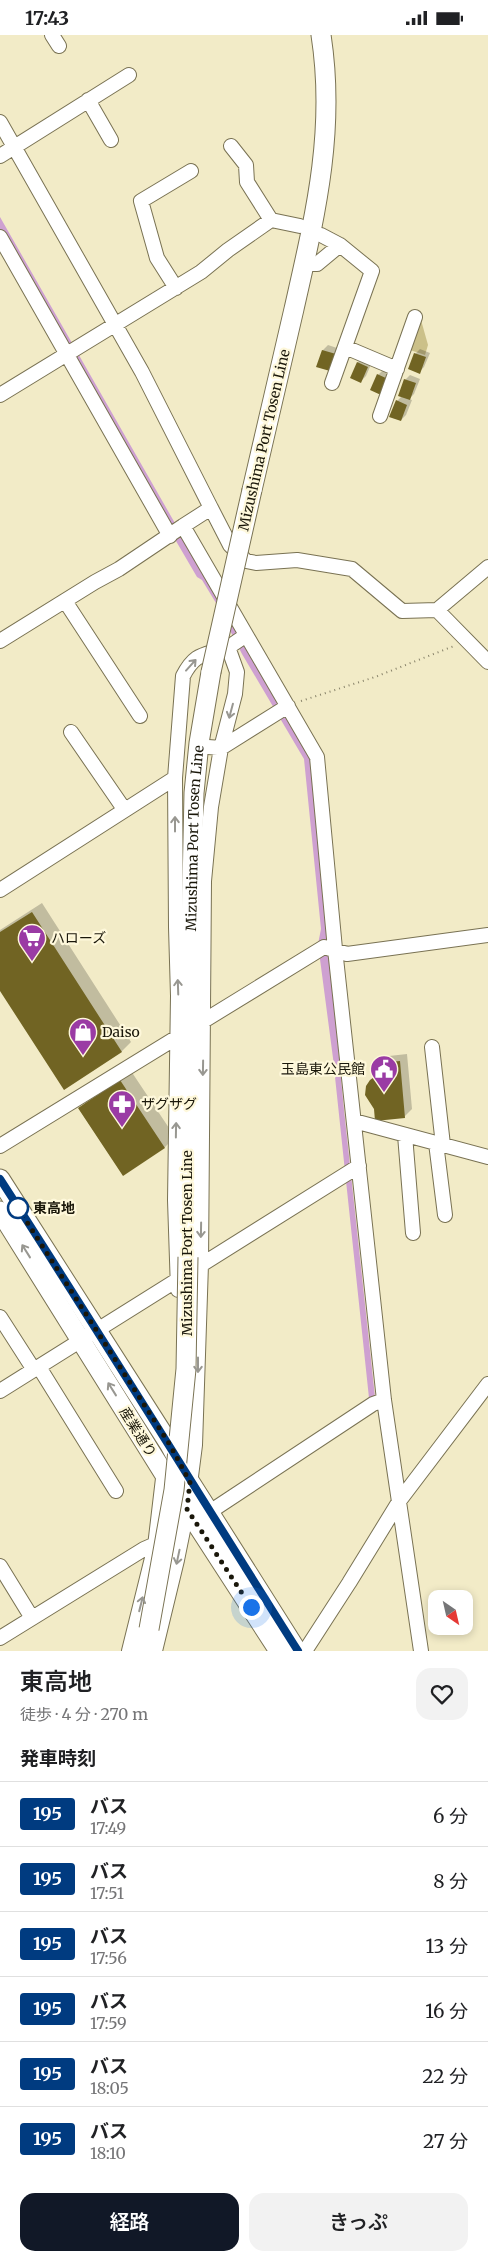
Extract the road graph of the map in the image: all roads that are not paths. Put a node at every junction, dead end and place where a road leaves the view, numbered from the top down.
1 (321, 35) edge
2 (128, 75) dead end
3 (88, 100) junction
4 (0, 122) edge
5 (111, 140) dead end
6 (231, 146) dead end
7 (15, 147) junction
8 (0, 156) edge
9 (191, 171) dead end
10 (271, 220) junction
11 (300, 226) dead end
12 (321, 235) dead end
13 (0, 237) edge
14 (340, 245) junction
15 (304, 264) junction
16 (176, 288) junction
17 (415, 317) dead end
18 (116, 325) junction
19 (345, 347) junction
20 (64, 354) junction
21 (397, 369) junction
22 (332, 383) dead end
23 (0, 395) edge
24 (380, 416) dead end
25 (211, 508) junction
26 (183, 526) junction
27 (170, 536) junction
28 (488, 567) edge
29 (65, 601) junction
30 (437, 610) junction
31 (2, 635) edge
32 (245, 636) junction
33 (228, 647) junction
34 (488, 662) edge
35 (288, 706) junction
36 (140, 716) dead end
37 (71, 733) dead end
38 (214, 748) junction
39 (175, 778) junction
40 (124, 809) junction
41 (0, 890) edge
42 (488, 935) edge
43 (335, 949) junction
44 (190, 1027) junction
45 (432, 1047) dead end
46 (354, 1121) junction
47 (404, 1135) junction
48 (439, 1144) junction
49 (0, 1146) edge
50 (488, 1157) edge
51 (359, 1166) junction
52 (0, 1179) edge
53 (0, 1211) edge
54 (445, 1215) dead end
55 (414, 1233) dead end
56 (195, 1261) junction
57 (178, 1278) junction
58 (0, 1317) edge
59 (89, 1335) junction
60 (36, 1368) junction
61 (488, 1384) edge
62 (0, 1391) edge
63 (384, 1400) junction
64 (170, 1445) junction
65 (163, 1473) junction
66 (190, 1482) junction
67 (116, 1491) dead end
68 (400, 1499) junction
69 (194, 1517) junction
70 (154, 1546) junction
71 (0, 1566) edge
72 (32, 1617) junction
73 (1, 1634) edge
74 (129, 1651) edge
75 (143, 1651) edge
76 (155, 1651) edge
77 (279, 1651) edge
78 (298, 1651) edge
79 (305, 1651) edge
80 (421, 1651) edge

1 - 15 main road, Mizushima Port Tosen Line
2 - 3 street
3 - 5 street
3 - 7 street
4 - 7 street
6 - 10 street
7 - 8 street
7 - 18 street
9 - 16 street
10 - 11 street
10 - 16 street
12 - 14 street
13 - 20 street
14 - 15 street
14 - 19 street
15 - 44 main road, Mizushima Port Tosen Line, bridge
16 - 18 street
17 - 21 street
18 - 20 street
18 - 25 street
19 - 21 street
19 - 22 street
20 - 23 street
20 - 27 street
21 - 24 street
25 - 26 street
25 - 30 street
26 - 27 street
26 - 32 street
27 - 29 street
28 - 30 street
29 - 31 street
29 - 36 street
30 - 34 street
32 - 33 street
32 - 35 street
33 -> 38 street
39 -> 33 street
35 - 38 street
35 - 43 street
37 - 40 street
38 - 44 street
39 - 40 street
44 -> 39 street
40 - 41 street
42 - 43 street
43 - 44 street
43 - 46 street
44 - 49 street
44 - 56 main road, Mizushima Port Tosen Line
57 -> 44 street
45 - 48 street
46 - 47 street
46 - 51 street
47 - 48 street
47 - 55 street
48 - 50 street
48 - 54 street
51 - 56 street
51 - 63 street
52 - 59 main road, 産業通り
59 -> 53 main road, 産業通り
56 - 57 street
56 -> 66 street
56 - 75 main road, Mizushima Port Tosen Line, bridge
57 - 59 street
57 - 64 street
58 - 60 street
59 - 60 street
59 - 64 main road, 産業通り
65 -> 59 main road, 産業通り
60 - 62 street
60 - 67 street
61 - 68 street
63 - 68 street
63 - 69 street
64 - 65 street
64 - 66 main road, 産業通り
65 - 69 main road, 産業通り
65 - 70 street
66 - 69 main road, 産業通り
68 - 79 street
68 - 80 street
69 - 70 street
69 -> 76 street
69 - 77 main road, 産業通り
69 - 78 main road, 産業通り
70 - 72 street
74 -> 70 street
71 - 72 street
72 - 73 street

